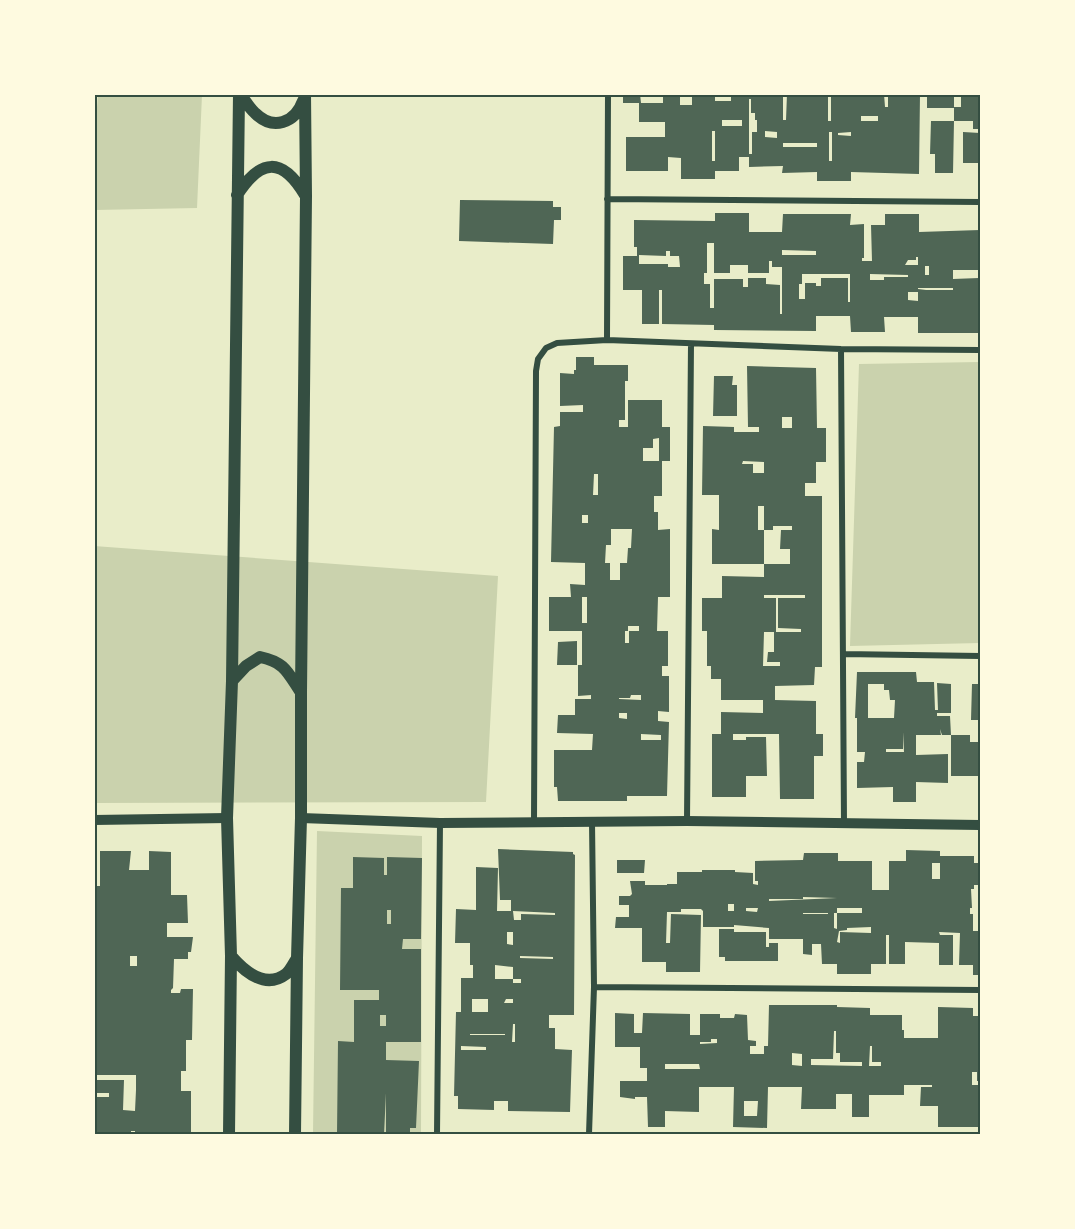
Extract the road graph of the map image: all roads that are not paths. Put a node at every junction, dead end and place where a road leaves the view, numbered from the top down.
1 (240, 94) edge
2 (608, 94) edge
3 (305, 95) edge
4 (237, 195) junction
5 (306, 196) junction
6 (607, 199) junction
7 (981, 202) edge
8 (607, 340) junction
9 (691, 344) junction
10 (841, 349) junction
11 (981, 350) edge
12 (843, 654) junction
13 (981, 656) edge
14 (232, 681) junction
15 (301, 692) junction
16 (227, 818) junction
17 (302, 818) junction
18 (94, 820) edge
19 (534, 821) junction
20 (687, 821) junction
21 (592, 822) junction
22 (440, 823) junction
23 (844, 824) junction
24 (981, 825) edge
25 (231, 956) junction
26 (297, 958) junction
27 (594, 987) junction
28 (981, 990) edge
29 (229, 1134) edge
30 (296, 1134) edge
31 (437, 1134) edge
32 (588, 1134) edge

1 - 3 main road
1 - 4 main road
2 - 6 street
3 - 5 main road
4 - 5 main road
4 - 14 main road
5 - 15 main road
6 - 7 street
6 - 8 street
8 - 9 street
8 - 19 street
9 - 10 street
9 - 20 street
10 - 11 street
10 - 12 street
12 - 13 street
12 - 23 street
14 - 15 main road
14 - 16 main road
15 - 17 main road
16 - 18 street
16 - 25 main road
17 - 22 street
17 - 26 main road
19 - 21 street
19 - 22 street
20 - 21 street
20 - 23 street
21 - 27 street
22 - 31 street
23 - 24 street
25 - 26 main road
25 - 29 main road
26 - 30 main road
27 - 28 street
27 - 32 street

